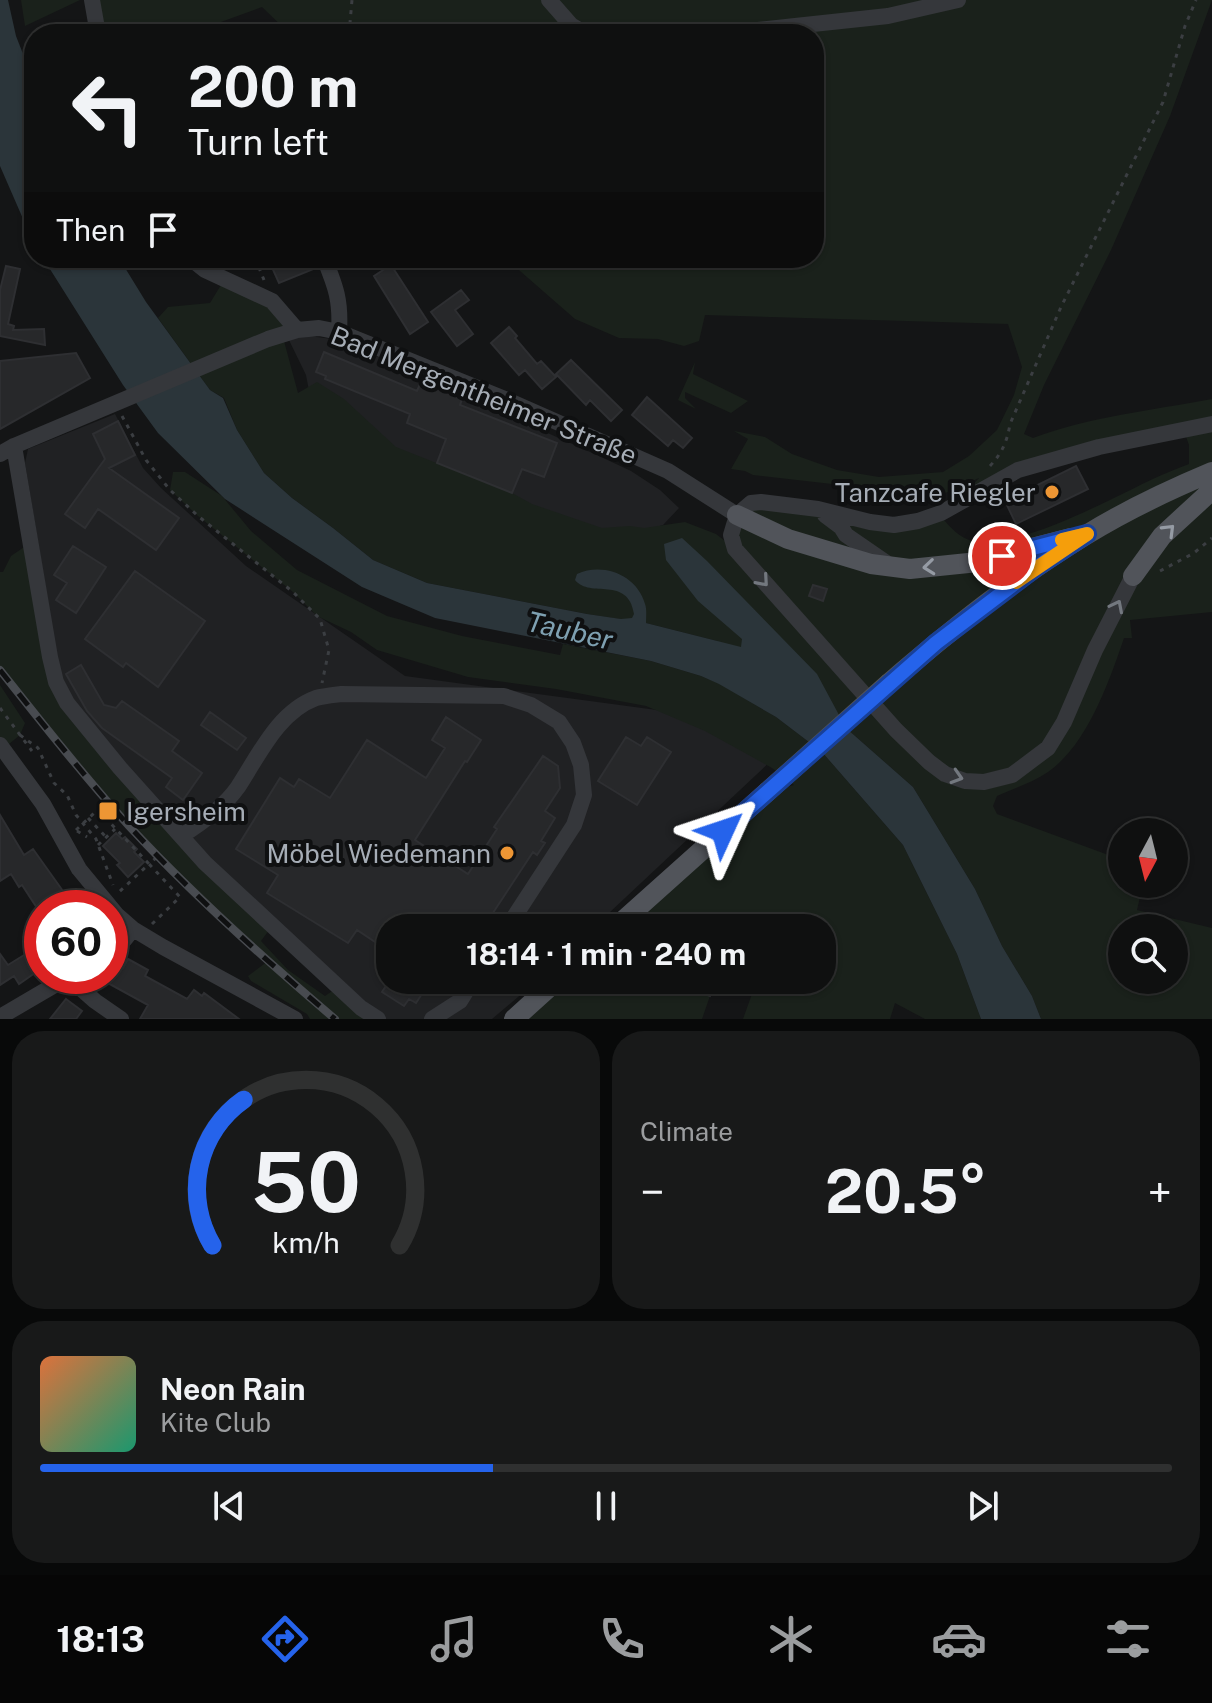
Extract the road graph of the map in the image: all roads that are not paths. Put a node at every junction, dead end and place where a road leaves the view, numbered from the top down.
1 (92, 0) edge
2 (549, 0) edge
3 (958, 0) edge
4 (96, 24) edge
5 (570, 24) edge
6 (813, 24) edge
7 (202, 268) edge
8 (328, 268) edge
9 (297, 330) junction
10 (339, 332) junction
11 (1212, 424) edge
12 (7, 450) edge
13 (1212, 472) edge
14 (1212, 490) edge
15 (818, 509) junction
16 (737, 515) junction
17 (1087, 534) junction
18 (892, 567) junction
19 (1133, 576) joint
20 (0, 745) edge
21 (181, 836) junction
22 (516, 914) edge
23 (631, 914) edge
24 (133, 929) junction
25 (128, 935) edge
26 (40, 994) edge
27 (87, 994) edge
28 (464, 994) edge
29 (542, 994) edge
30 (0, 1017) edge
31 (121, 1019) edge
32 (295, 1019) edge
33 (378, 1019) edge
34 (432, 1019) edge
35 (514, 1019) edge

1 - 4 street
2 - 5 street
3 - 6 street
7 - 9 street
8 - 10 street
9 - 10 street, Bad Mergentheimer Straße
9 - 12 street, Bad Mergentheimer Straße
10 - 16 street, Bad Mergentheimer Straße
11 - 15 street
12 - 21 street
13 - 17 main road
19 -> 14 main road
15 - 16 street
15 - 18 street
16 - 18 main road
16 -> 19 street
17 -> 18 main road
17 - 23 main road, bridge
20 - 24 street
21 - 22 street
21 - 33 street
24 - 25 street
24 - 32 street
26 - 30 street
27 - 31 street
28 - 34 street
29 - 35 main road

